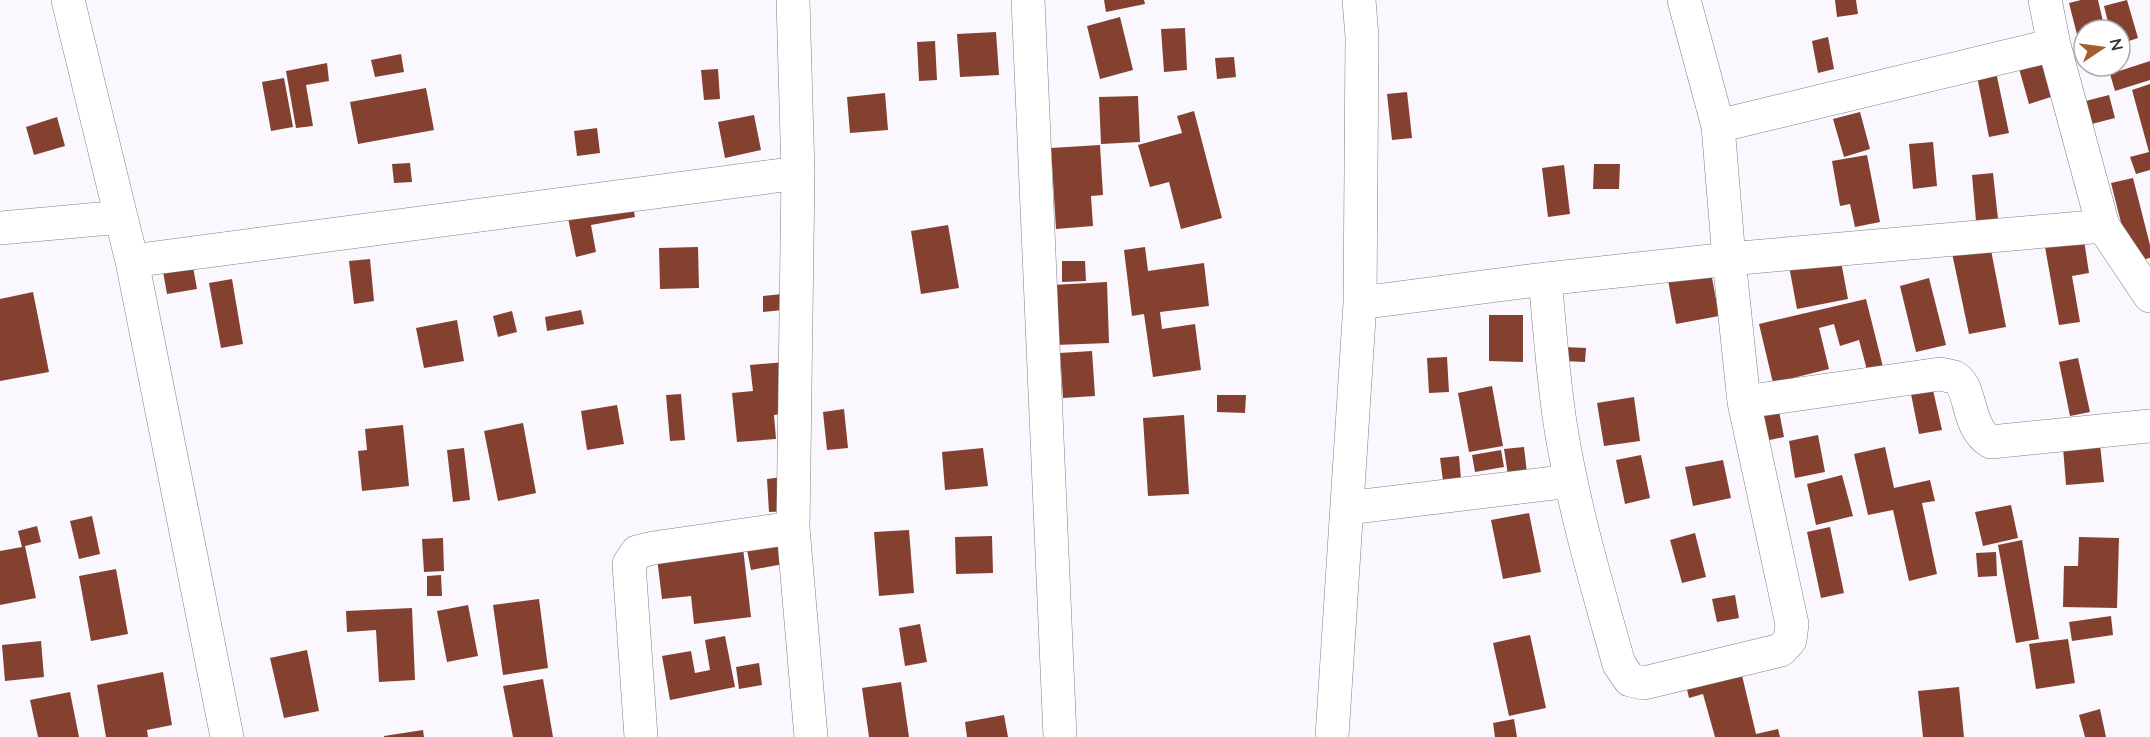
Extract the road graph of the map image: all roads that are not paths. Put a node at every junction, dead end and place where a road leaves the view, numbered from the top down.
1 (68, 0) edge
2 (793, 0) edge
3 (1028, 0) edge
4 (1359, 0) edge
5 (1684, 0) edge
6 (2045, 0) edge
7 (2054, 45) junction
8 (1718, 126) junction
9 (798, 173) junction
10 (121, 217) junction
11 (2103, 226) junction
12 (0, 228) edge
13 (1729, 259) junction
14 (132, 261) junction
15 (1545, 279) junction
16 (2150, 296) edge
17 (1360, 303) junction
18 (1744, 402) junction
19 (2150, 426) edge
20 (1571, 481) junction
21 (1347, 508) junction
22 (793, 528) junction
23 (227, 737) edge
24 (641, 737) edge
25 (811, 737) edge
26 (1060, 737) edge
27 (1332, 737) edge

1 - 10 street
2 - 9 street
3 - 26 street
4 - 17 street
5 - 8 street
6 - 7 street
7 - 8 street
7 - 11 street
8 - 13 street
9 - 14 street
9 - 22 street
10 - 12 street
10 - 14 street
11 - 13 street
11 - 16 street
13 - 15 street
13 - 18 street
14 - 23 street
15 - 17 street
15 - 20 street
17 - 21 street
18 - 19 street
18 - 20 street
20 - 21 street
21 - 27 street
22 - 24 street
22 - 25 street

